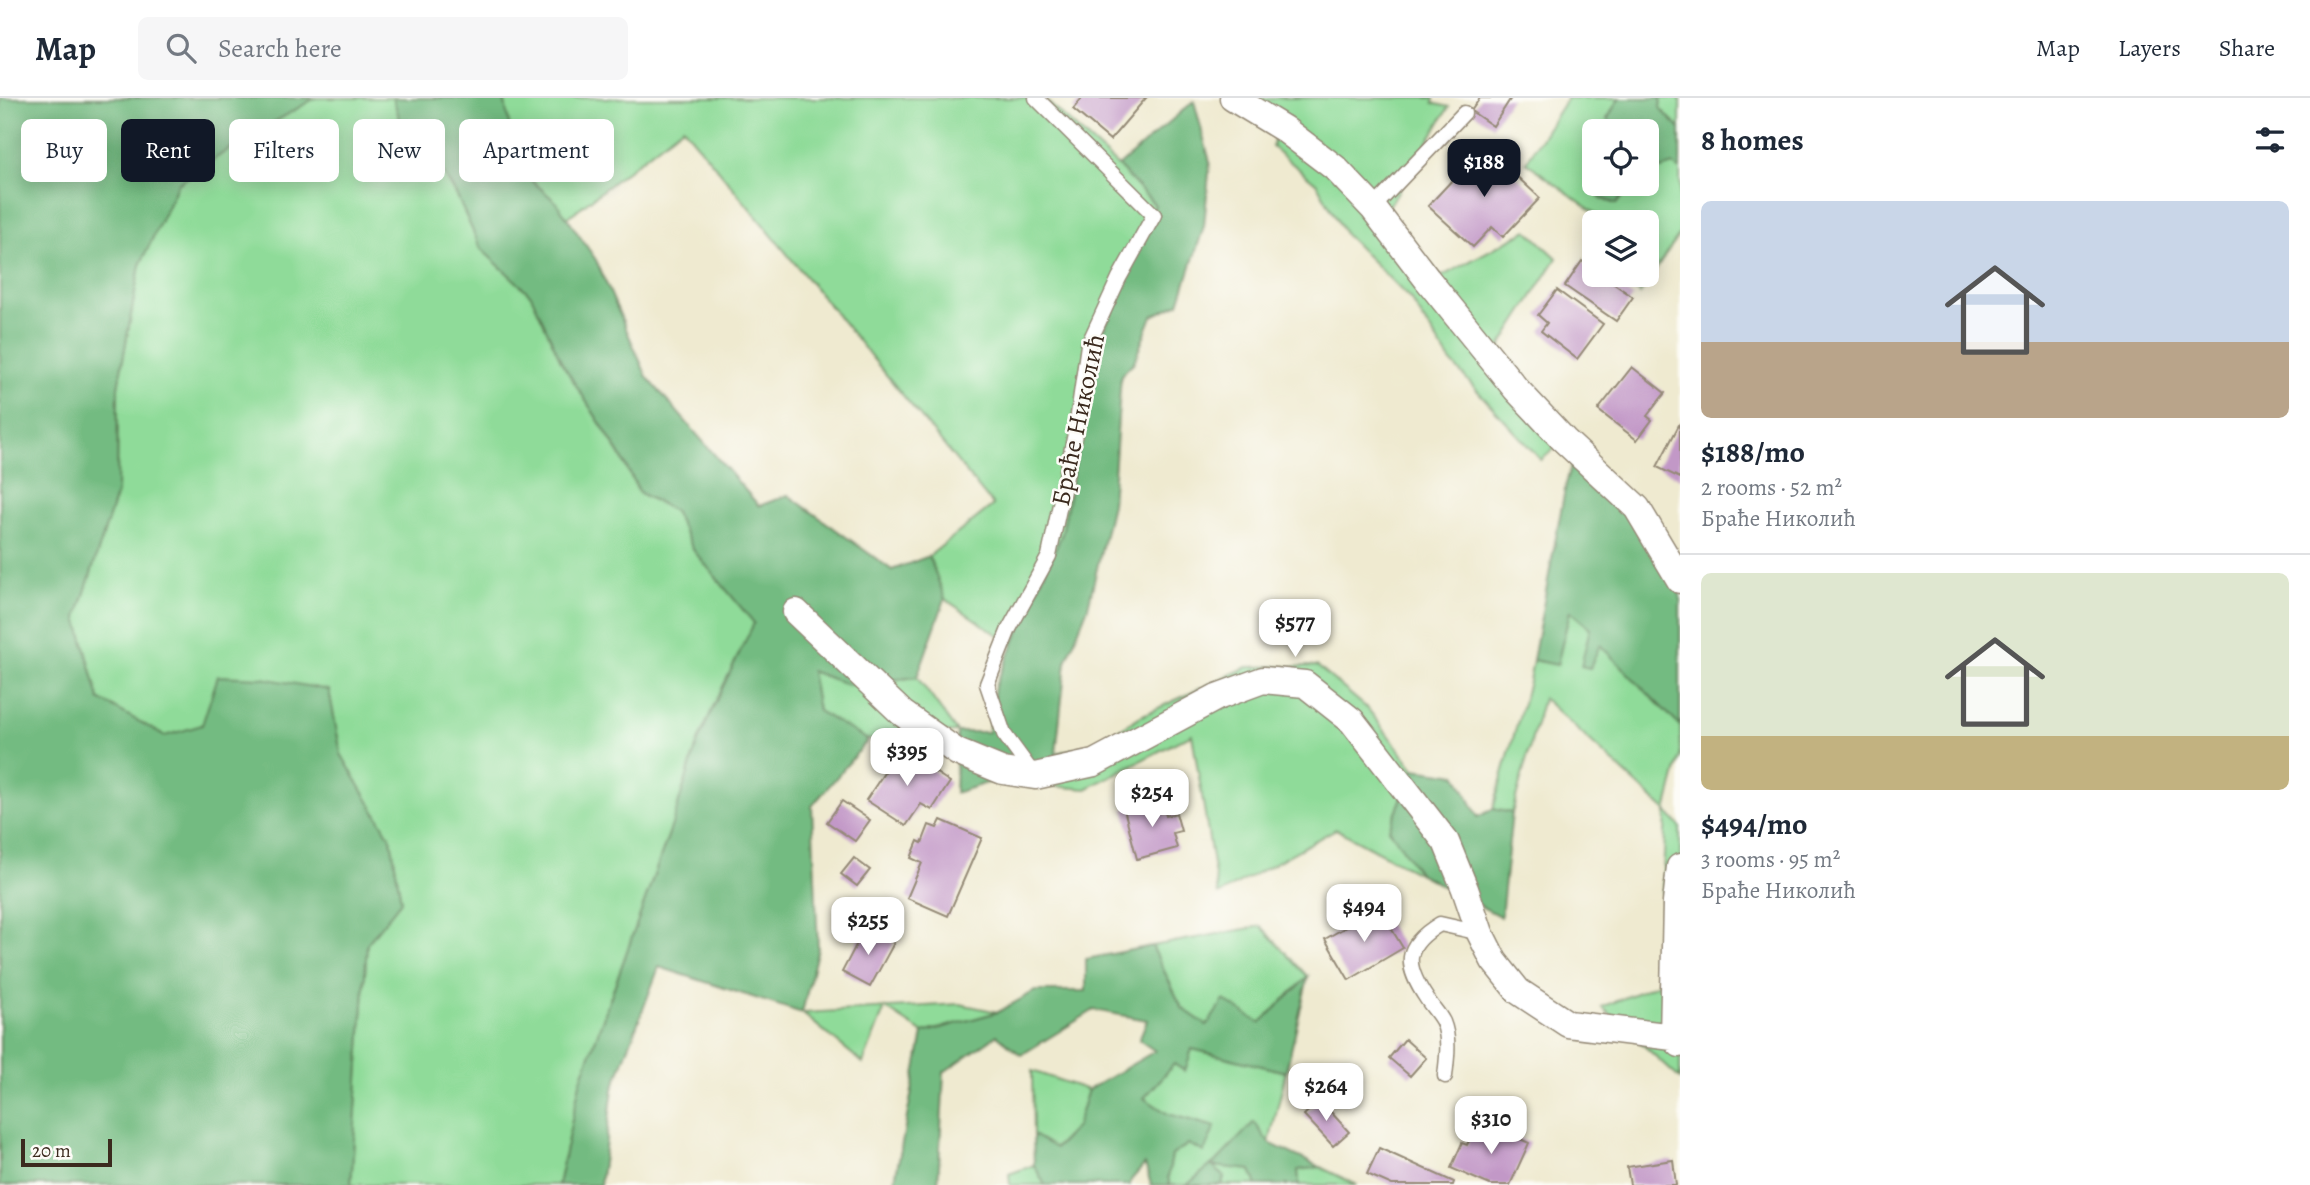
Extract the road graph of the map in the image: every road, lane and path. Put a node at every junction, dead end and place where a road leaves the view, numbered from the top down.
1 (1036, 98) edge
2 (1233, 98) edge
3 (1464, 114) dead end
4 (1373, 208) junction
5 (1680, 580) edge
6 (796, 612) dead end
7 (1035, 776) junction
8 (1680, 867) edge
9 (1480, 933) junction
10 (1677, 1040) edge
11 (1445, 1076) dead end

1 - 7 lane, Браће Николић
2 - 4 street
3 - 4 lane
4 - 5 street
6 - 7 street
7 - 9 street
8 - 10 street
9 - 10 street
9 - 11 lane

